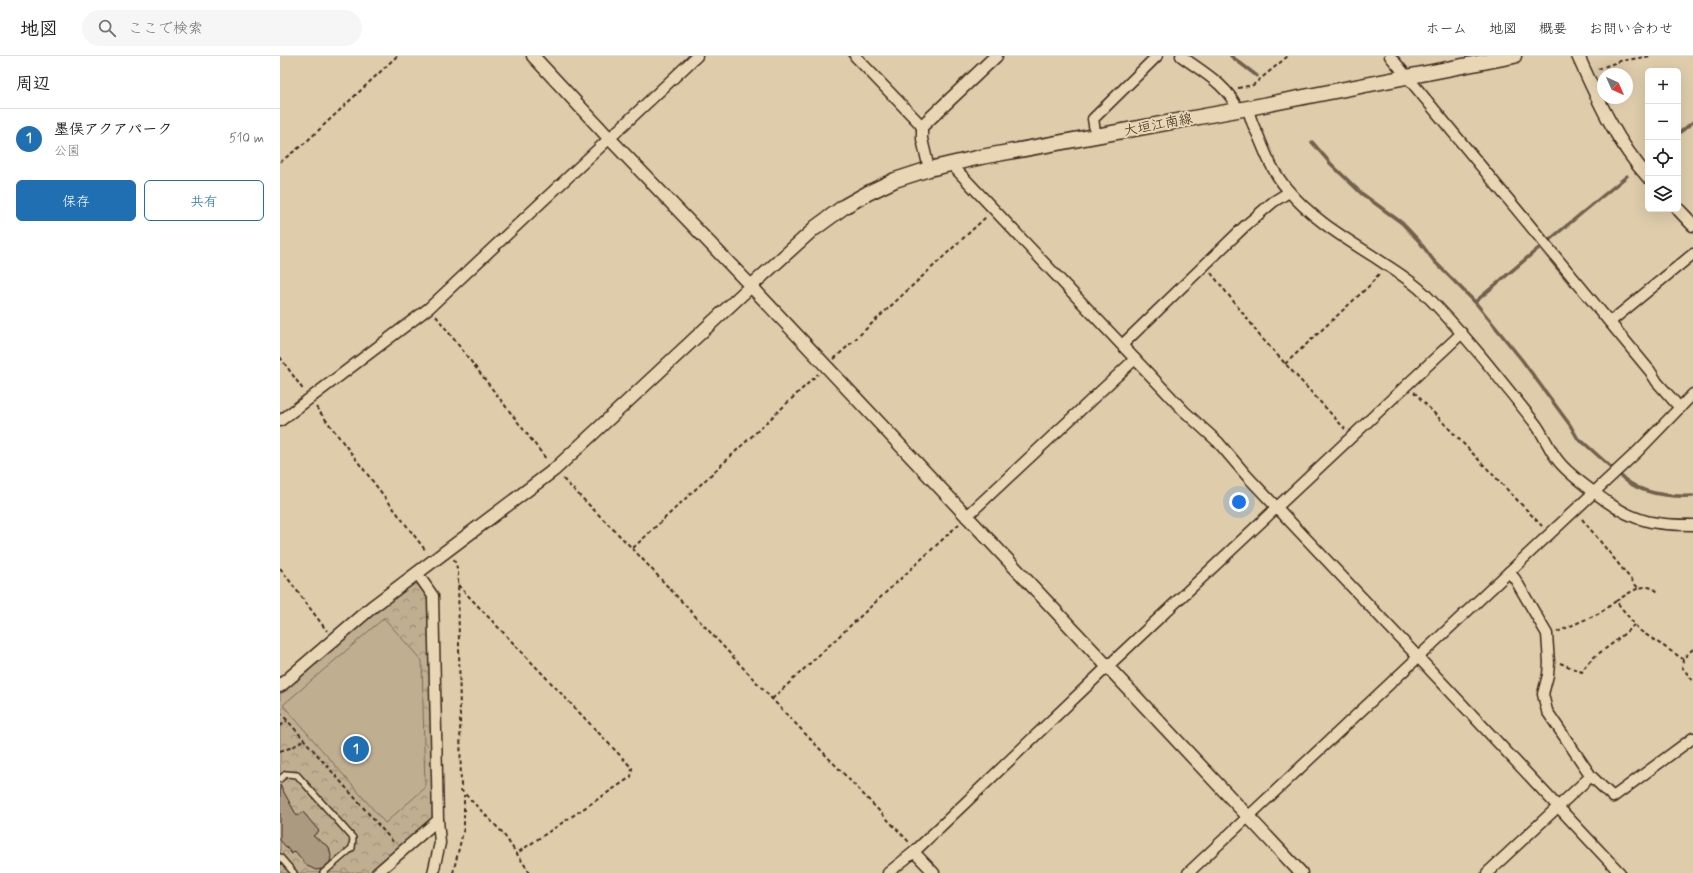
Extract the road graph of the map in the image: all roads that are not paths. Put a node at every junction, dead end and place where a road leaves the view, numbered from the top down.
1 (533, 56) edge
2 (697, 56) edge
3 (855, 56) edge
4 (996, 56) edge
5 (1157, 56) edge
6 (1180, 56) edge
7 (1390, 56) edge
8 (1514, 56) edge
9 (1578, 56) edge
10 (1407, 77) junction
11 (1243, 109) junction
12 (922, 126) junction
13 (1096, 137) junction
14 (609, 138) junction
15 (951, 164) junction
16 (928, 169) junction
17 (1647, 176) edge
18 (1289, 192) junction
19 (1681, 212) edge
20 (1693, 226) edge
21 (815, 228) joint
22 (1693, 254) edge
23 (750, 286) junction
24 (1610, 322) junction
25 (1462, 333) junction
26 (1122, 345) junction
27 (1135, 359) junction
28 (1693, 394) edge
29 (1680, 408) junction
30 (280, 421) edge
31 (1594, 492) junction
32 (1276, 508) junction
33 (966, 517) junction
34 (1693, 525) edge
35 (1509, 572) junction
36 (417, 573) junction
37 (1418, 657) junction
38 (1107, 667) junction
39 (280, 686) edge
40 (1693, 738) edge
41 (1591, 776) junction
42 (280, 779) edge
43 (1558, 807) junction
44 (1248, 817) junction
45 (438, 820) junction
46 (915, 851) junction
47 (280, 857) edge
48 (294, 873) edge
49 (323, 873) edge
50 (377, 873) edge
51 (433, 873) edge
52 (888, 873) edge
53 (934, 873) edge
54 (1188, 873) edge
55 (1301, 873) edge
56 (1487, 873) edge
57 (1620, 873) edge

1 - 14 street
2 - 14 street
3 - 12 street
4 - 12 street
5 - 13 street
6 - 11 street
7 - 10 street
8 - 10 main road, 大垣江南線
9 - 17 street
10 - 11 main road, 大垣江南線
10 - 24 street
11 - 13 main road, 大垣江南線
11 - 18 street
12 - 16 street
13 - 15 main road, 大垣江南線
14 - 23 street
14 - 30 street
15 - 16 main road, 大垣江南線
15 - 26 street
16 - 21 main road, 大垣江南線
18 - 25 street
18 - 26 street
19 - 20 street
21 - 23 street
22 - 24 street
23 - 33 street
23 - 36 street
24 - 29 street
25 - 31 street
25 - 32 street
26 - 27 street
27 - 32 street
27 - 33 street
28 - 29 street
29 - 31 street
31 - 34 street
31 - 35 street
32 - 37 street
32 - 38 street
33 - 38 street
35 - 37 street
35 - 41 street
36 - 39 street
36 - 45 street
37 - 43 street
37 - 44 street
38 - 44 street
38 - 46 street
40 - 41 street
41 - 43 street
42 - 49 lane
43 - 56 street
43 - 57 street
44 - 54 street
44 - 55 street
45 - 50 street
45 - 51 street
46 - 52 street
46 - 53 street
47 - 48 lane

